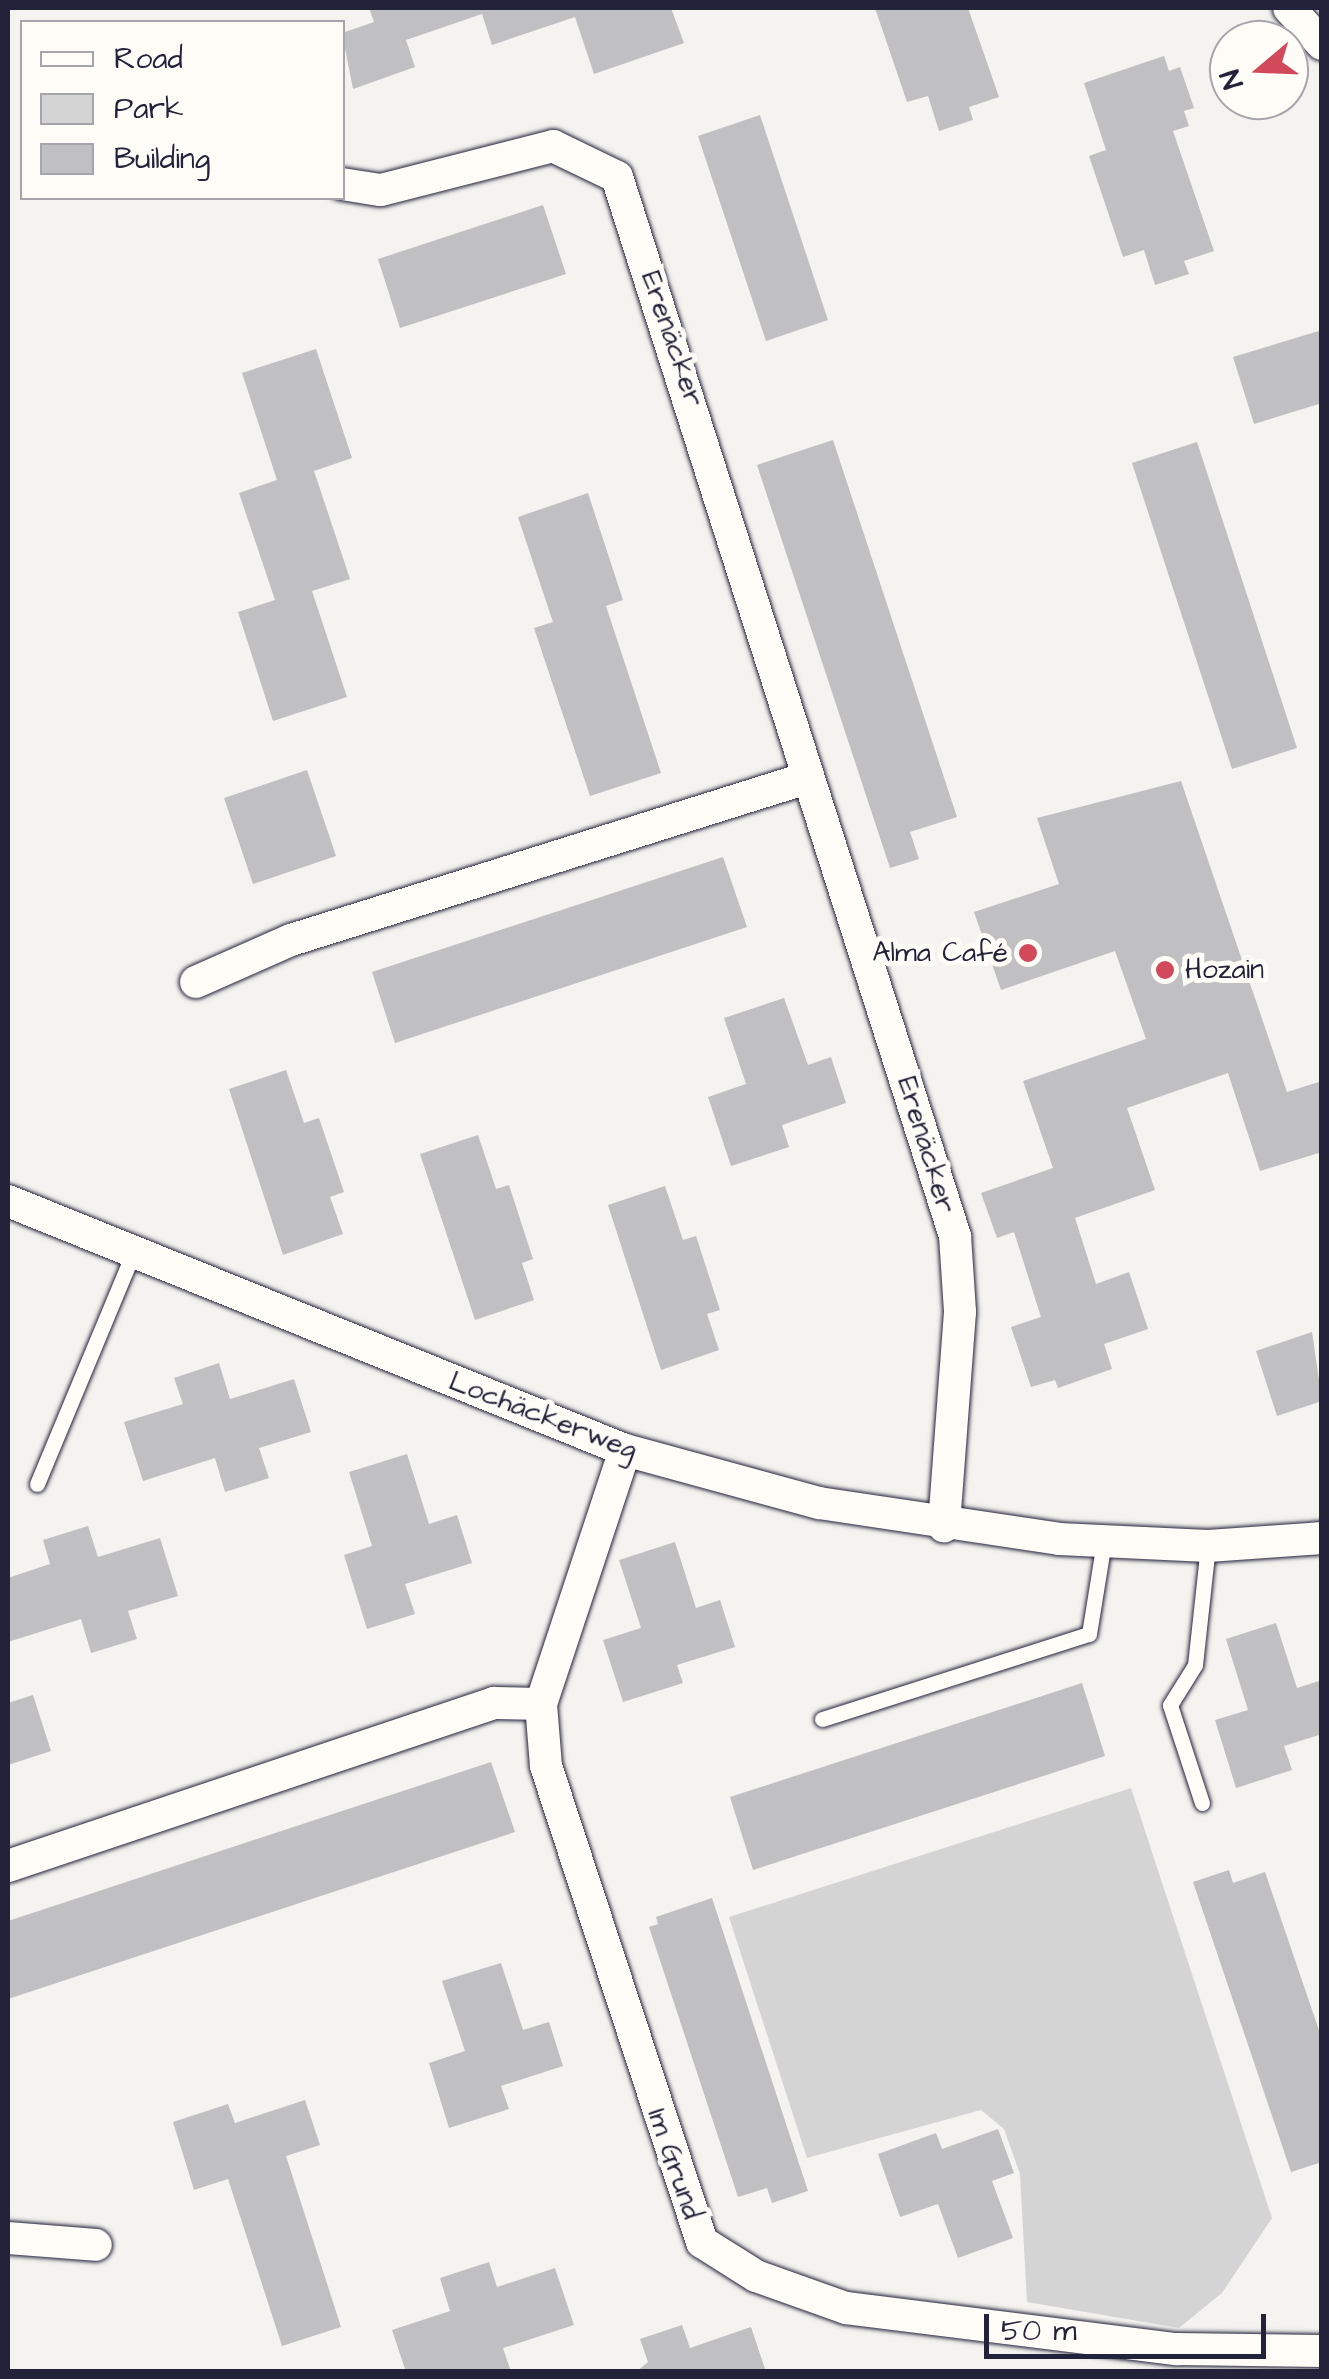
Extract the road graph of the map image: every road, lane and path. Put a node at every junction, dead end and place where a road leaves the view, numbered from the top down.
1 (1289, 8) edge
2 (1322, 44) edge
3 (345, 184) edge
4 (807, 778) junction
5 (196, 982) dead end
6 (8, 1201) edge
7 (132, 1256) junction
8 (625, 1450) junction
9 (36, 1484) dead end
10 (944, 1526) junction
11 (1322, 1538) edge
12 (1104, 1541) junction
13 (1208, 1546) junction
14 (540, 1704) junction
15 (822, 1719) dead end
16 (1202, 1802) dead end
17 (8, 1866) edge
18 (8, 2238) edge
19 (96, 2244) dead end
20 (1322, 2351) edge

1 - 2 street
3 - 4 street, Erenäcker
4 - 5 street
4 - 10 street, Erenäcker
6 - 7 street, Lochäckerweg
7 - 8 street, Lochäckerweg
7 - 9 lane
8 - 10 street, Lochäckerweg
8 - 14 street, Im Grund
10 - 12 street, Lochäckerweg
11 - 13 street, Lochäckerweg
12 - 13 street, Lochäckerweg
12 - 15 lane
13 - 16 lane
14 - 17 street
14 - 20 street, Im Grund
18 - 19 street

